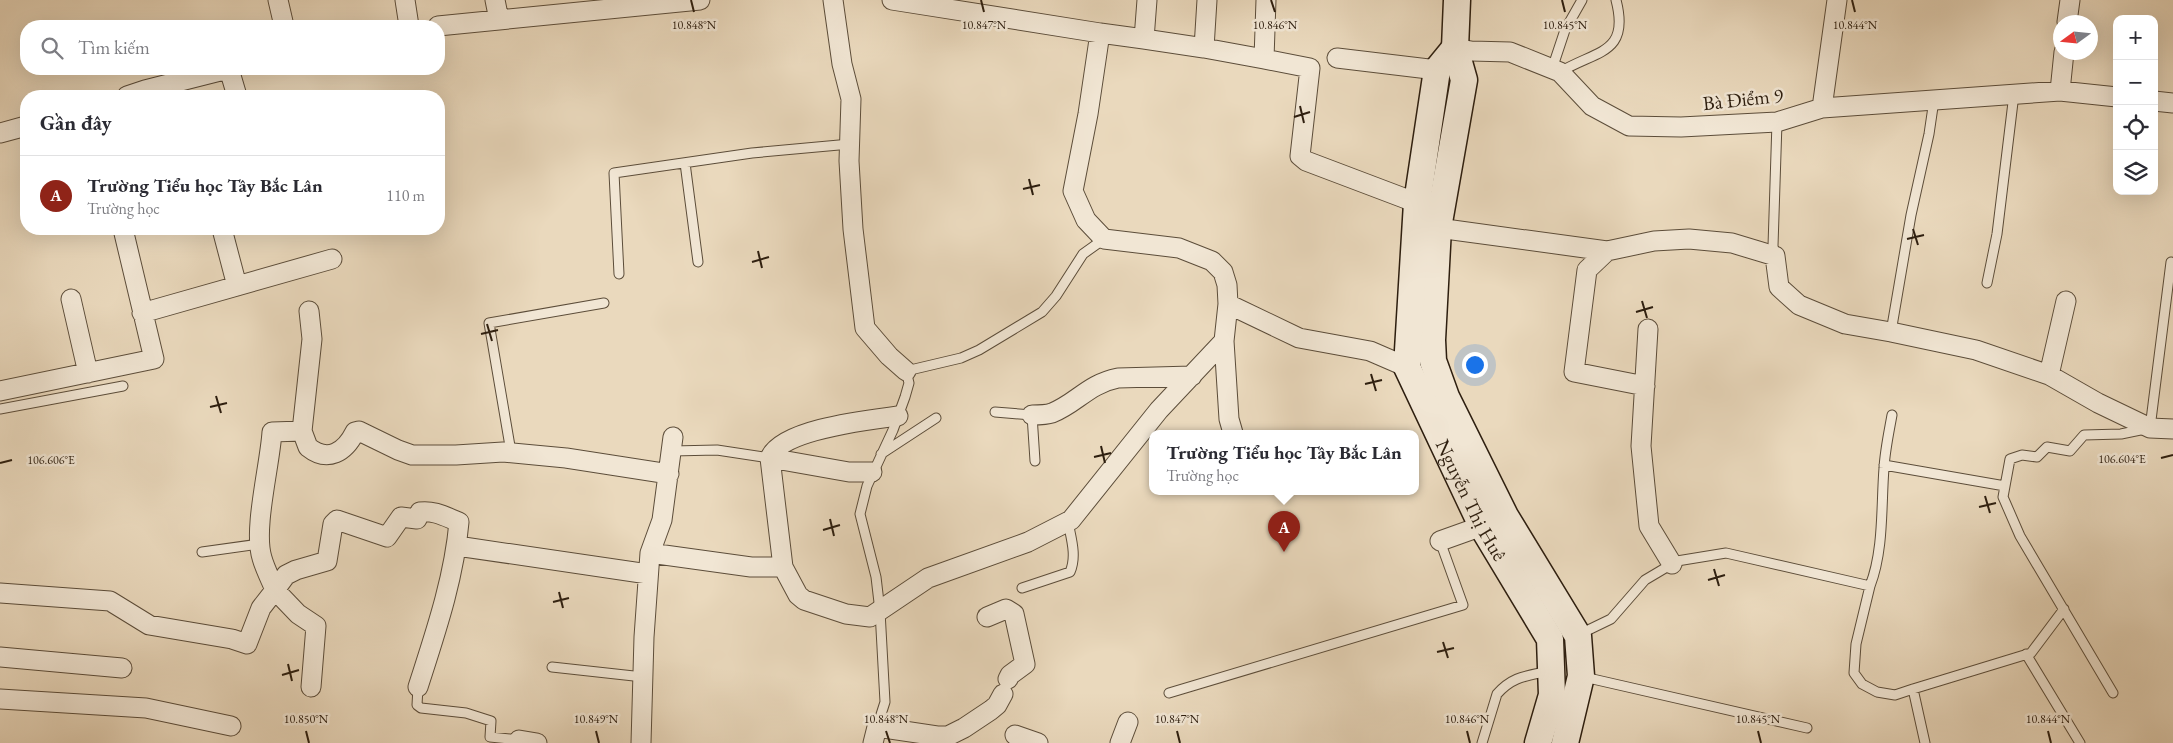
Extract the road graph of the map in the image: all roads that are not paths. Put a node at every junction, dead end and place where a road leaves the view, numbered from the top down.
1 (278, 0) edge
2 (404, 0) edge
3 (495, 0) edge
4 (700, 0) edge
5 (833, 0) edge
6 (892, 0) edge
7 (1147, 0) edge
8 (1207, 0) edge
9 (1266, 0) edge
10 (1456, 0) edge
11 (1582, 0) edge
12 (1616, 0) edge
13 (1838, 0) edge
14 (2070, 0) edge
15 (2068, 15) edge
16 (283, 20) edge
17 (408, 20) edge
18 (499, 20) junction
19 (445, 25) edge
20 (1100, 33) junction
21 (1144, 39) junction
22 (1204, 48) junction
23 (1455, 48) junction
24 (1337, 58) dead end
25 (1264, 59) junction
26 (2063, 60) edge
27 (1437, 70) junction
28 (1556, 70) junction
29 (204, 75) edge
30 (230, 75) edge
31 (145, 90) edge
32 (235, 90) edge
33 (2060, 90) junction
34 (2014, 94) junction
35 (2113, 97) edge
36 (1934, 100) junction
37 (2158, 102) edge
38 (2173, 104) edge
39 (1822, 108) junction
40 (1777, 122) junction
41 (20, 128) edge
42 (0, 133) edge
43 (850, 144) junction
44 (685, 163) junction
45 (1417, 203) junction
46 (1438, 228) junction
47 (124, 235) edge
48 (224, 235) edge
49 (1104, 239) junction
50 (1607, 251) junction
51 (1775, 256) junction
52 (332, 259) dead end
53 (698, 262) dead end
54 (2171, 262) dead end
55 (619, 274) dead end
56 (1987, 283) dead end
57 (237, 286) junction
58 (71, 299) dead end
59 (2066, 301) dead end
60 (604, 303) dead end
61 (1228, 304) junction
62 (309, 310) dead end
63 (142, 313) junction
64 (1648, 329) dead end
65 (1891, 332) junction
66 (1224, 341) junction
67 (1407, 367) junction
68 (906, 371) junction
69 (88, 372) junction
70 (2049, 375) junction
71 (1192, 376) junction
72 (123, 386) dead end
73 (1645, 386) junction
74 (0, 391) edge
75 (0, 409) edge
76 (995, 412) dead end
77 (1032, 415) junction
78 (1892, 415) dead end
79 (898, 416) junction
80 (936, 418) dead end
81 (2150, 428) junction
82 (2173, 429) edge
83 (302, 430) junction
84 (1232, 430) edge
85 (672, 444) joint
86 (511, 452) junction
87 (881, 454) junction
88 (770, 458) junction
89 (1035, 461) dead end
90 (1884, 465) junction
91 (872, 472) junction
92 (669, 474) junction
93 (2005, 486) junction
94 (1068, 521) junction
95 (1494, 521) junction
96 (1440, 541) joint
97 (259, 544) junction
98 (457, 546) junction
99 (202, 552) dead end
100 (650, 554) junction
101 (1672, 564) junction
102 (782, 567) junction
103 (648, 574) junction
104 (1870, 586) junction
105 (1022, 588) dead end
106 (275, 590) junction
107 (0, 593) edge
108 (2064, 609) junction
109 (880, 611) junction
110 (987, 616) dead end
111 (1578, 636) junction
112 (2026, 654) junction
113 (0, 658) edge
114 (122, 668) dead end
115 (552, 668) dead end
116 (1551, 670) junction
117 (1581, 676) junction
118 (643, 677) junction
119 (311, 687) dead end
120 (418, 687) joint
121 (1913, 690) junction
122 (1169, 693) dead end
123 (2113, 693) dead end
124 (0, 699) edge
125 (1128, 722) dead end
126 (231, 726) dead end
127 (1806, 728) dead end
128 (875, 735) edge
129 (1014, 735) dead end
130 (528, 742) edge
131 (641, 743) edge
132 (1038, 743) edge
133 (1120, 743) edge
134 (1482, 743) edge
135 (1538, 743) edge
136 (1565, 743) edge
137 (1925, 743) edge
138 (2080, 743) edge

1 - 16 street
2 - 17 street
3 - 18 street
4 - 18 street
5 - 43 street
6 - 20 street
7 - 21 street
8 - 22 street
9 - 25 street
10 - 23 street, Nguyễn Thị Huê
11 - 28 lane
12 - 28 lane
13 - 39 street
14 - 15 street
18 - 19 street
20 - 21 street
20 - 49 street
21 - 22 street
22 - 25 street
23 - 27 street
23 - 28 street, Bà Điểm 9
23 - 46 street, Nguyễn Thị Huê
24 - 27 street
25 - 45 street
26 - 33 street
27 - 45 street, Nguyễn Thị Huê
28 - 40 street, Bà Điểm 9
29 - 31 street
30 - 32 street
33 - 34 street, Bà Điểm 9
33 - 35 street, Bà Điểm 9
34 - 36 street, Bà Điểm 9
34 - 56 lane
36 - 39 street, Bà Điểm 9
36 - 65 lane
37 - 38 street
39 - 40 street, Bà Điểm 9
40 - 51 lane
41 - 42 street
43 - 44 lane
43 - 68 street
44 - 53 lane
44 - 55 lane
45 - 67 street, Nguyễn Thị Huê
46 - 50 street
46 - 95 street, Nguyễn Thị Huê
47 - 63 street
48 - 57 street
49 - 61 street
49 - 68 lane
50 - 51 street
50 - 73 street
51 - 65 street
52 - 57 street
54 - 81 lane
57 - 63 street
58 - 69 street
59 - 70 street
60 - 86 lane
61 - 66 street
61 - 67 street
62 - 83 street
63 - 69 street
64 - 73 street
65 - 70 street
66 - 71 street
66 - 84 street
67 - 95 street, Nguyễn Thị Huê
68 - 79 lane
69 - 74 street
70 - 81 street
71 - 77 street
71 - 94 street
72 - 75 lane
73 - 101 street
76 - 77 lane
77 - 89 lane
78 - 90 lane
79 - 87 lane
79 - 88 street
80 - 87 lane
81 - 82 street
81 - 93 lane
83 - 86 street
83 - 97 street
85 - 88 lane
85 - 92 street
86 - 92 street
87 - 91 lane
88 - 91 street
88 - 102 street
90 - 93 lane
90 - 104 lane
91 - 109 lane
92 - 100 street
93 - 108 lane
94 - 105 lane
94 - 109 street
95 - 96 street
95 - 111 street, Nguyễn Thị Huê
95 - 116 street, Nguyễn Thị Huê
96 - 122 lane
97 - 99 lane
97 - 106 street
98 - 103 street
98 - 106 street
98 - 120 street
100 - 102 street
100 - 103 street
101 - 104 lane
101 - 111 lane
102 - 109 street
103 - 118 street
104 - 121 lane
106 - 107 street
106 - 119 street
108 - 112 lane
108 - 123 lane
109 - 128 lane
110 - 128 street
111 - 117 street, Nguyễn Thị Huê
112 - 121 lane
112 - 138 lane
113 - 114 street
115 - 118 lane
116 - 134 lane
116 - 135 street, Nguyễn Thị Huê
117 - 127 lane
117 - 136 street, Nguyễn Thị Huê
118 - 131 street
120 - 130 lane
121 - 137 lane
124 - 126 street
125 - 133 street
129 - 132 street

